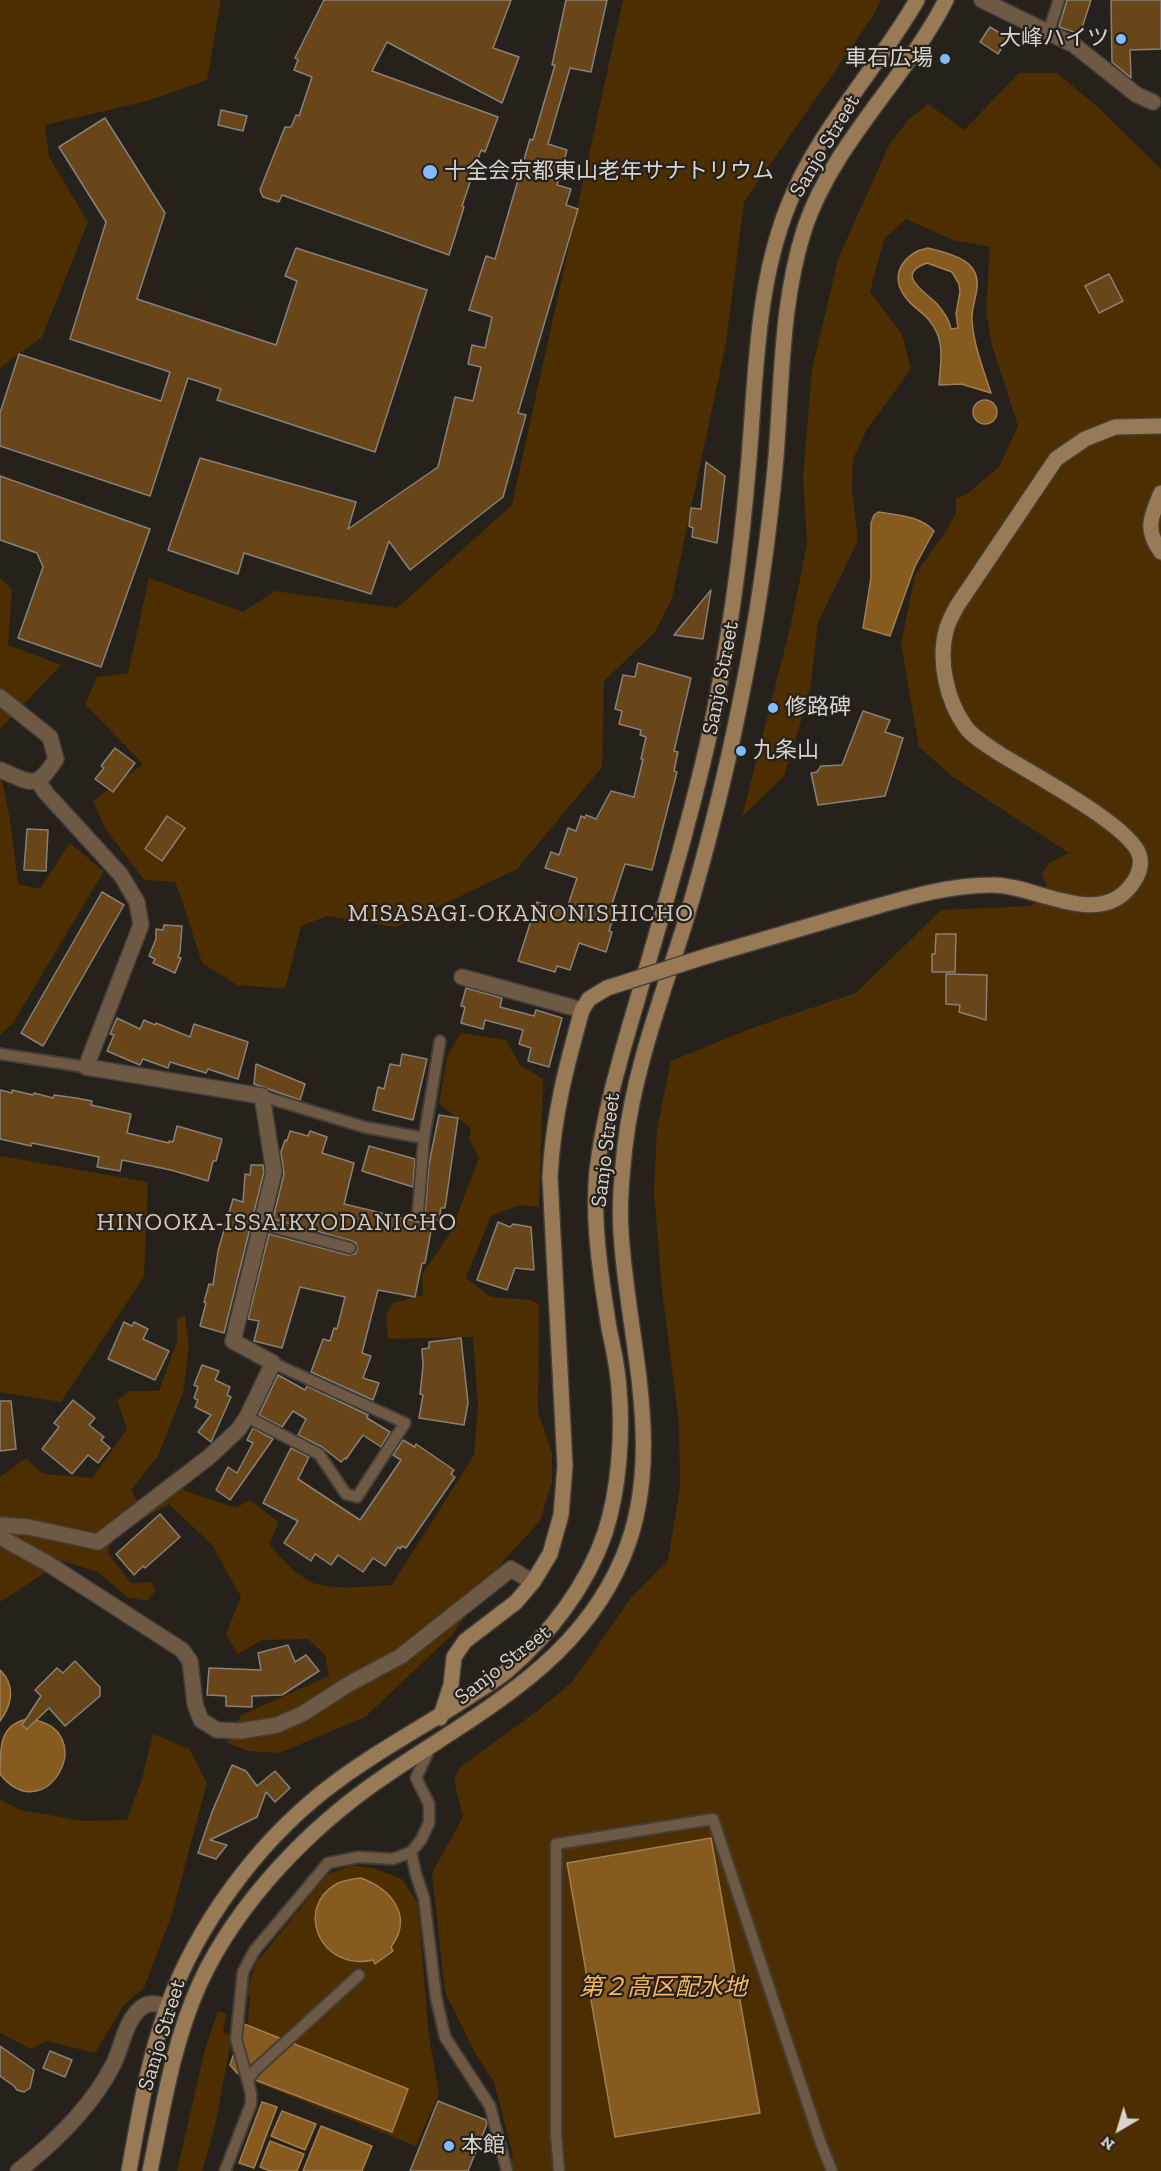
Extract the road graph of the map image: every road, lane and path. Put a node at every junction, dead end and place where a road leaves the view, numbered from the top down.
1 (917, 0) edge
2 (946, 0) edge
3 (982, 0) edge
4 (1059, 0) edge
5 (1048, 33) junction
6 (1153, 102) dead end
7 (1161, 426) edge
8 (1161, 494) edge
9 (1161, 552) edge
10 (0, 697) edge
11 (0, 770) edge
12 (38, 782) junction
13 (462, 977) dead end
14 (582, 1010) junction
15 (440, 1041) dead end
16 (0, 1054) edge
17 (86, 1067) junction
18 (262, 1096) junction
19 (423, 1138) junction
20 (418, 1212) dead end
21 (261, 1224) junction
22 (350, 1248) dead end
23 (273, 1364) junction
24 (247, 1417) junction
25 (0, 1525) edge
26 (0, 1537) edge
27 (533, 1582) junction
28 (441, 1716) junction
29 (430, 1748) junction
30 (411, 1852) junction
31 (359, 1975) dead end
32 (167, 2007) junction
33 (248, 2080) junction
34 (18, 2171) edge
35 (129, 2171) edge
36 (150, 2171) edge
37 (225, 2171) edge
38 (507, 2171) edge
39 (559, 2171) edge
40 (832, 2171) edge

1 - 28 main road, Sanjo Street
2 - 29 main road, Sanjo Street
3 - 5 street
4 - 5 lane
5 - 6 street
7 - 14 main road, bridge
8 - 9 main road
10 - 12 street
11 - 12 street
12 - 17 street
13 - 14 street
14 - 27 main road
15 - 19 lane
16 - 17 lane
17 - 18 street
18 - 19 lane
18 - 21 street
19 - 20 lane
21 - 22 lane
21 - 23 street
23 - 24 street
23 - 24 lane
24 - 25 street
26 - 27 street
27 - 28 main road
28 - 29 main road
28 - 32 main road, Sanjo Street
29 - 30 lane
29 - 36 main road, Sanjo Street
30 - 33 lane
30 - 38 lane
31 - 33 lane
32 - 34 street
32 - 35 main road, Sanjo Street
33 - 37 lane
39 - 40 lane

